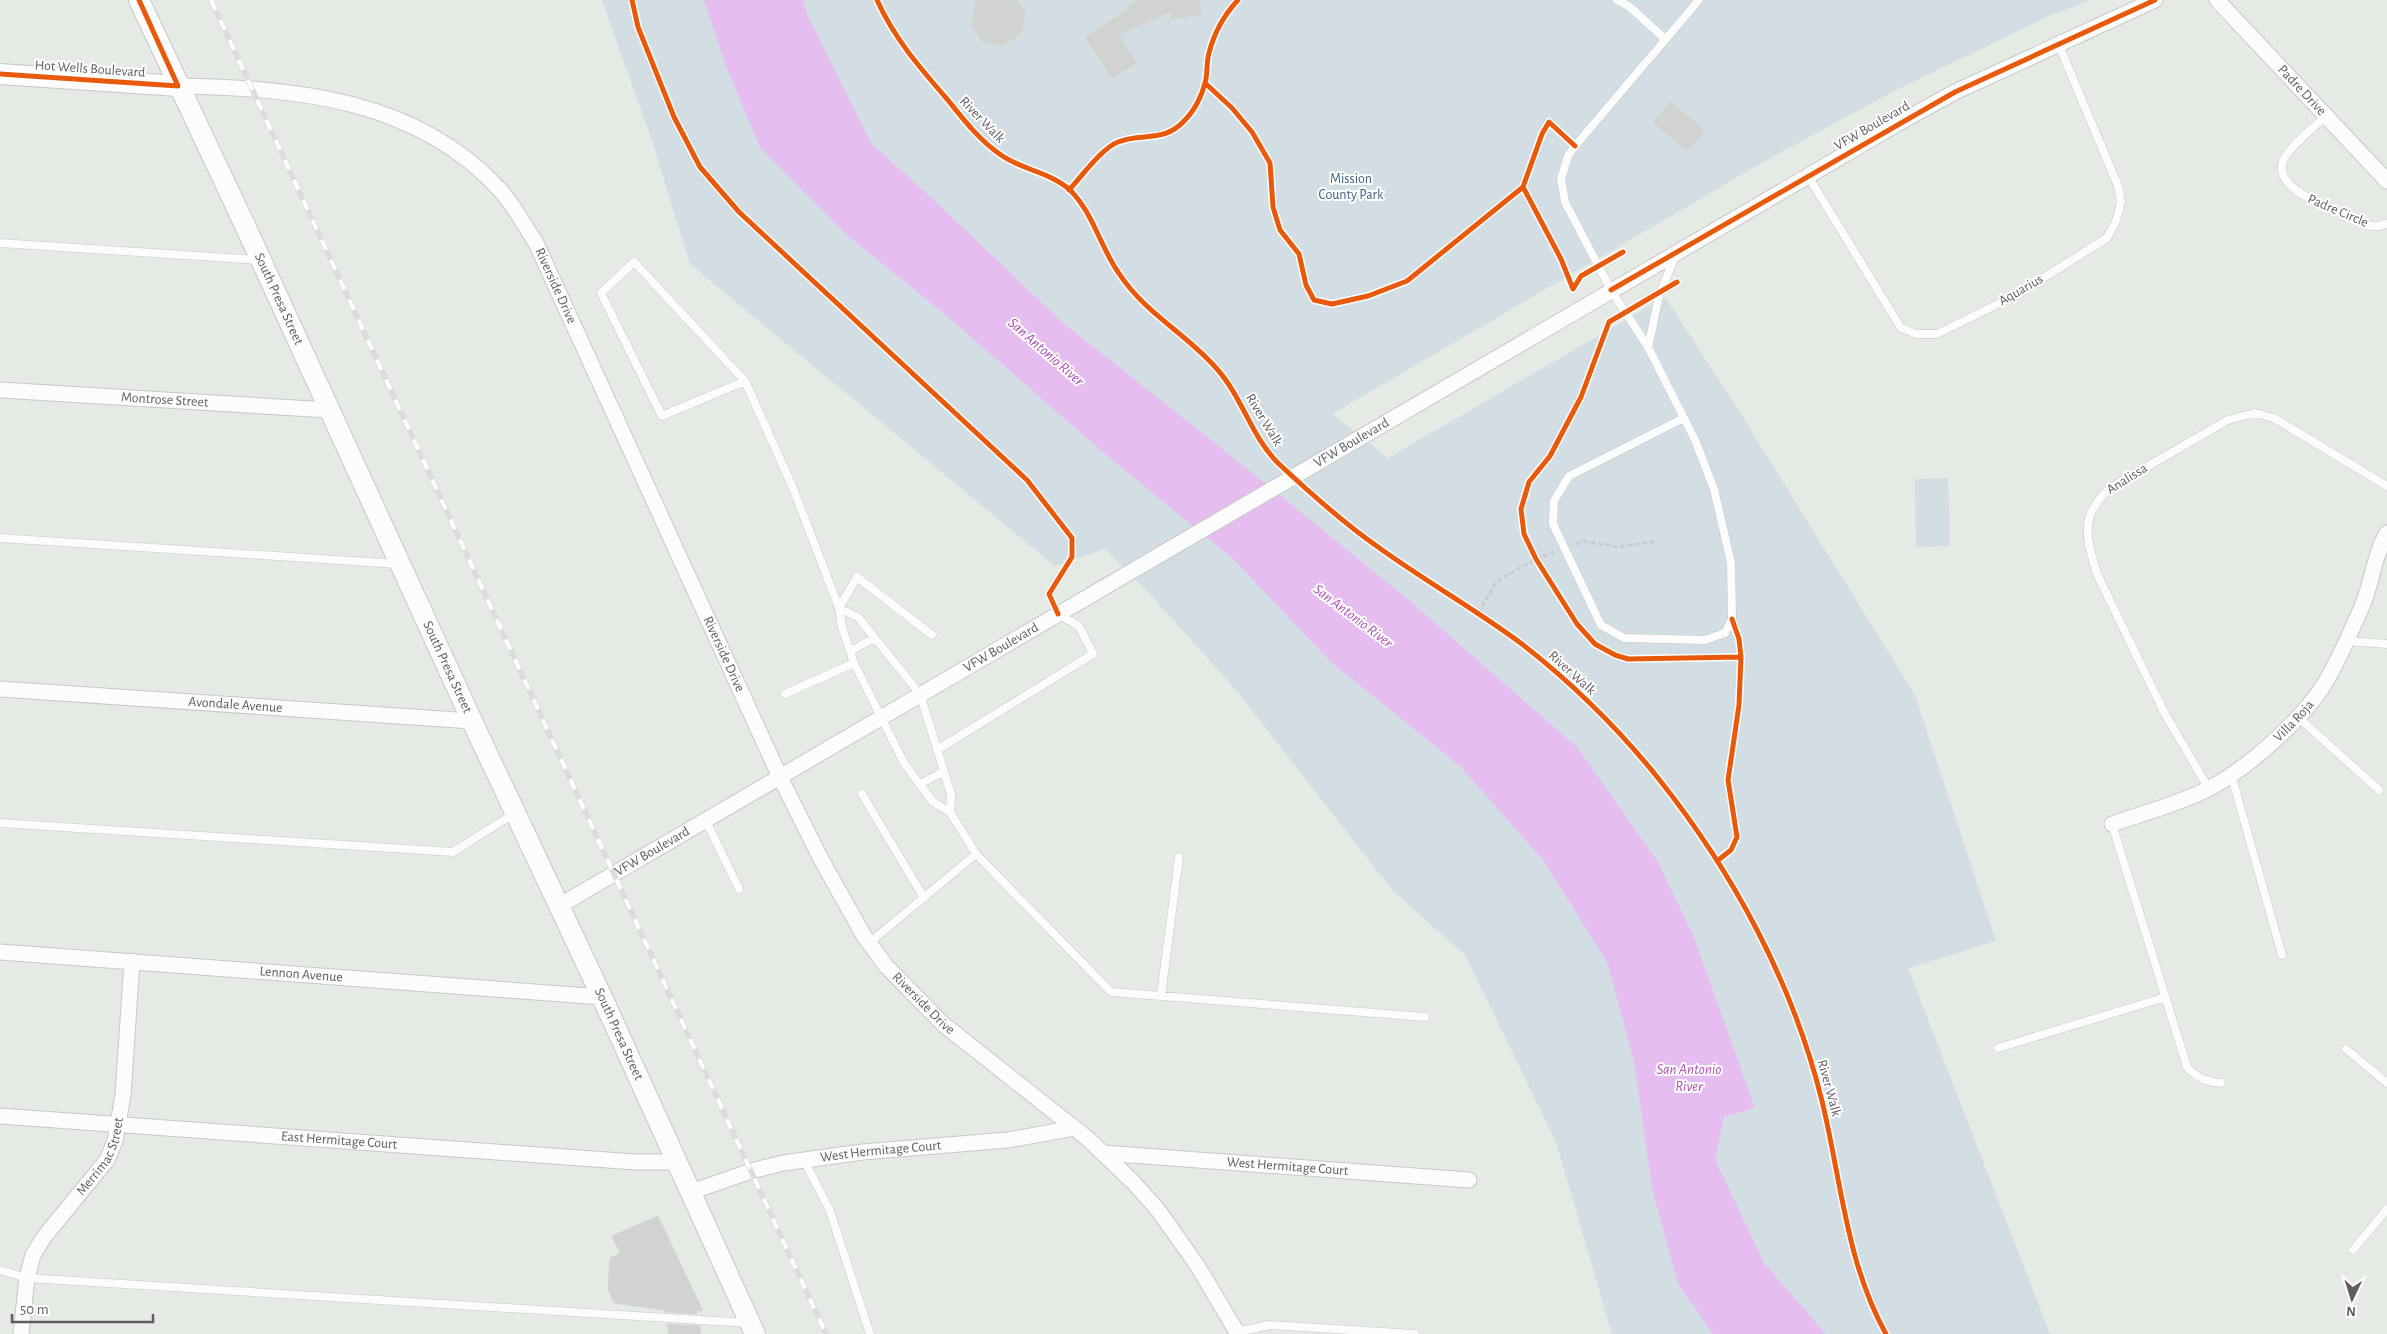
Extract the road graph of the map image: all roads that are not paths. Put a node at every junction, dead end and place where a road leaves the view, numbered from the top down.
1 (139, 0) edge
2 (1617, 0) edge
3 (1699, 0) edge
4 (2155, 0) edge
5 (2217, 0) edge
6 (1665, 39) junction
7 (2058, 43) junction
8 (0, 74) edge
9 (178, 86) junction
10 (2325, 116) junction
11 (1808, 176) junction
12 (2387, 181) edge
13 (2387, 224) edge
14 (0, 243) edge
15 (1676, 252) junction
16 (261, 260) junction
17 (1611, 290) junction
18 (1648, 348) junction
19 (745, 381) junction
20 (0, 390) edge
21 (328, 410) junction
22 (1684, 418) junction
23 (2387, 486) edge
24 (2387, 533) edge
25 (0, 538) edge
26 (400, 565) junction
27 (839, 608) junction
28 (1058, 614) junction
29 (932, 635) dead end
30 (875, 638) junction
31 (2347, 641) junction
32 (2387, 644) edge
33 (850, 651) junction
34 (854, 663) junction
35 (0, 689) edge
36 (785, 694) dead end
37 (920, 694) junction
38 (880, 717) junction
39 (2298, 717) junction
40 (472, 721) junction
41 (937, 750) junction
42 (943, 772) junction
43 (2230, 774) junction
44 (779, 776) junction
45 (920, 784) junction
46 (2209, 789) junction
47 (2379, 790) dead end
48 (862, 794) dead end
49 (950, 812) junction
50 (515, 813) junction
51 (705, 820) junction
52 (0, 823) edge
53 (2112, 824) joint
54 (976, 854) junction
55 (1179, 857) dead end
56 (739, 889) dead end
57 (924, 898) junction
58 (558, 906) junction
59 (869, 943) junction
60 (0, 952) edge
61 (2282, 955) dead end
62 (132, 961) junction
63 (1161, 996) junction
64 (602, 997) junction
65 (2166, 998) junction
66 (1425, 1017) dead end
67 (1998, 1048) dead end
68 (2346, 1049) dead end
69 (2221, 1083) dead end
70 (2387, 1083) edge
71 (0, 1116) edge
72 (117, 1124) junction
73 (1074, 1128) junction
74 (1104, 1153) junction
75 (804, 1160) junction
76 (677, 1162) junction
77 (1469, 1180) dead end
78 (692, 1192) junction
79 (2387, 1208) edge
80 (2353, 1250) dead end
81 (0, 1270) edge
82 (26, 1278) junction
83 (753, 1329) edge
84 (1238, 1333) edge
85 (21, 1334) edge
86 (870, 1334) edge
87 (1415, 1334) edge

1 - 9 main road, South Presa Street
2 - 6 lane
3 - 6 lane
4 - 7 street, VFW Boulevard
5 - 10 street, Padre Drive
6 - 17 lane
7 - 11 street, VFW Boulevard
7 - 11 lane, Aquarius
8 - 9 main road, Hot Wells Boulevard
9 - 16 main road, South Presa Street
9 - 44 street, Riverside Drive
10 - 12 street, Padre Drive
10 - 13 lane, Padre Circle
11 - 15 street, VFW Boulevard
14 - 16 lane
15 - 17 street, VFW Boulevard
15 - 18 lane
16 - 21 main road, South Presa Street
17 - 18 lane
17 - 28 street, VFW Boulevard
18 - 22 lane
19 - 19 lane
19 - 27 lane
20 - 21 street, Montrose Street
21 - 26 main road, South Presa Street
22 - 22 lane
23 - 46 lane, Analissa
24 - 31 street, Villa Roja
25 - 26 lane
26 - 40 main road, South Presa Street
27 - 29 lane
27 - 30 lane
27 - 33 lane
28 - 37 street, VFW Boulevard
28 - 41 lane
30 - 33 lane
30 - 37 lane
31 - 32 lane
31 - 39 street, Villa Roja
33 - 34 lane
34 - 36 lane
34 - 38 lane
35 - 40 street, Avondale Avenue
37 - 38 street, VFW Boulevard
37 - 41 lane
38 - 44 street, VFW Boulevard
38 - 45 lane
39 - 43 street, Villa Roja
39 - 47 lane
40 - 50 main road, South Presa Street
41 - 42 lane
42 - 45 lane
42 - 49 lane
43 - 46 street, Villa Roja
43 - 61 lane
44 - 51 street, VFW Boulevard
44 - 59 street, Riverside Drive
45 - 49 lane
46 - 53 street, Villa Roja
48 - 57 lane
49 - 54 lane
50 - 52 lane
50 - 58 main road, South Presa Street
51 - 56 lane
51 - 58 street, VFW Boulevard
53 - 65 lane
54 - 57 lane
54 - 63 lane
55 - 63 lane
57 - 59 lane
58 - 64 main road, South Presa Street
59 - 73 street, Riverside Drive
60 - 62 street, Lennon Avenue
62 - 64 street, Lennon Avenue
62 - 72 street, Merrimac Street
63 - 66 lane
64 - 76 main road, South Presa Street
65 - 67 lane
65 - 69 lane
68 - 70 lane
71 - 72 street, East Hermitage Court
72 - 76 street, East Hermitage Court
72 - 82 street, Merrimac Street
73 - 74 street, Riverside Drive
73 - 75 street, West Hermitage Court
74 - 77 street, West Hermitage Court
74 - 84 street, Riverside Drive
75 - 78 street, West Hermitage Court
75 - 86 lane
76 - 78 main road, South Presa Street
78 - 83 main road, South Presa Street
79 - 80 lane
81 - 82 lane
82 - 83 lane
82 - 85 street, Merrimac Street
84 - 87 lane

